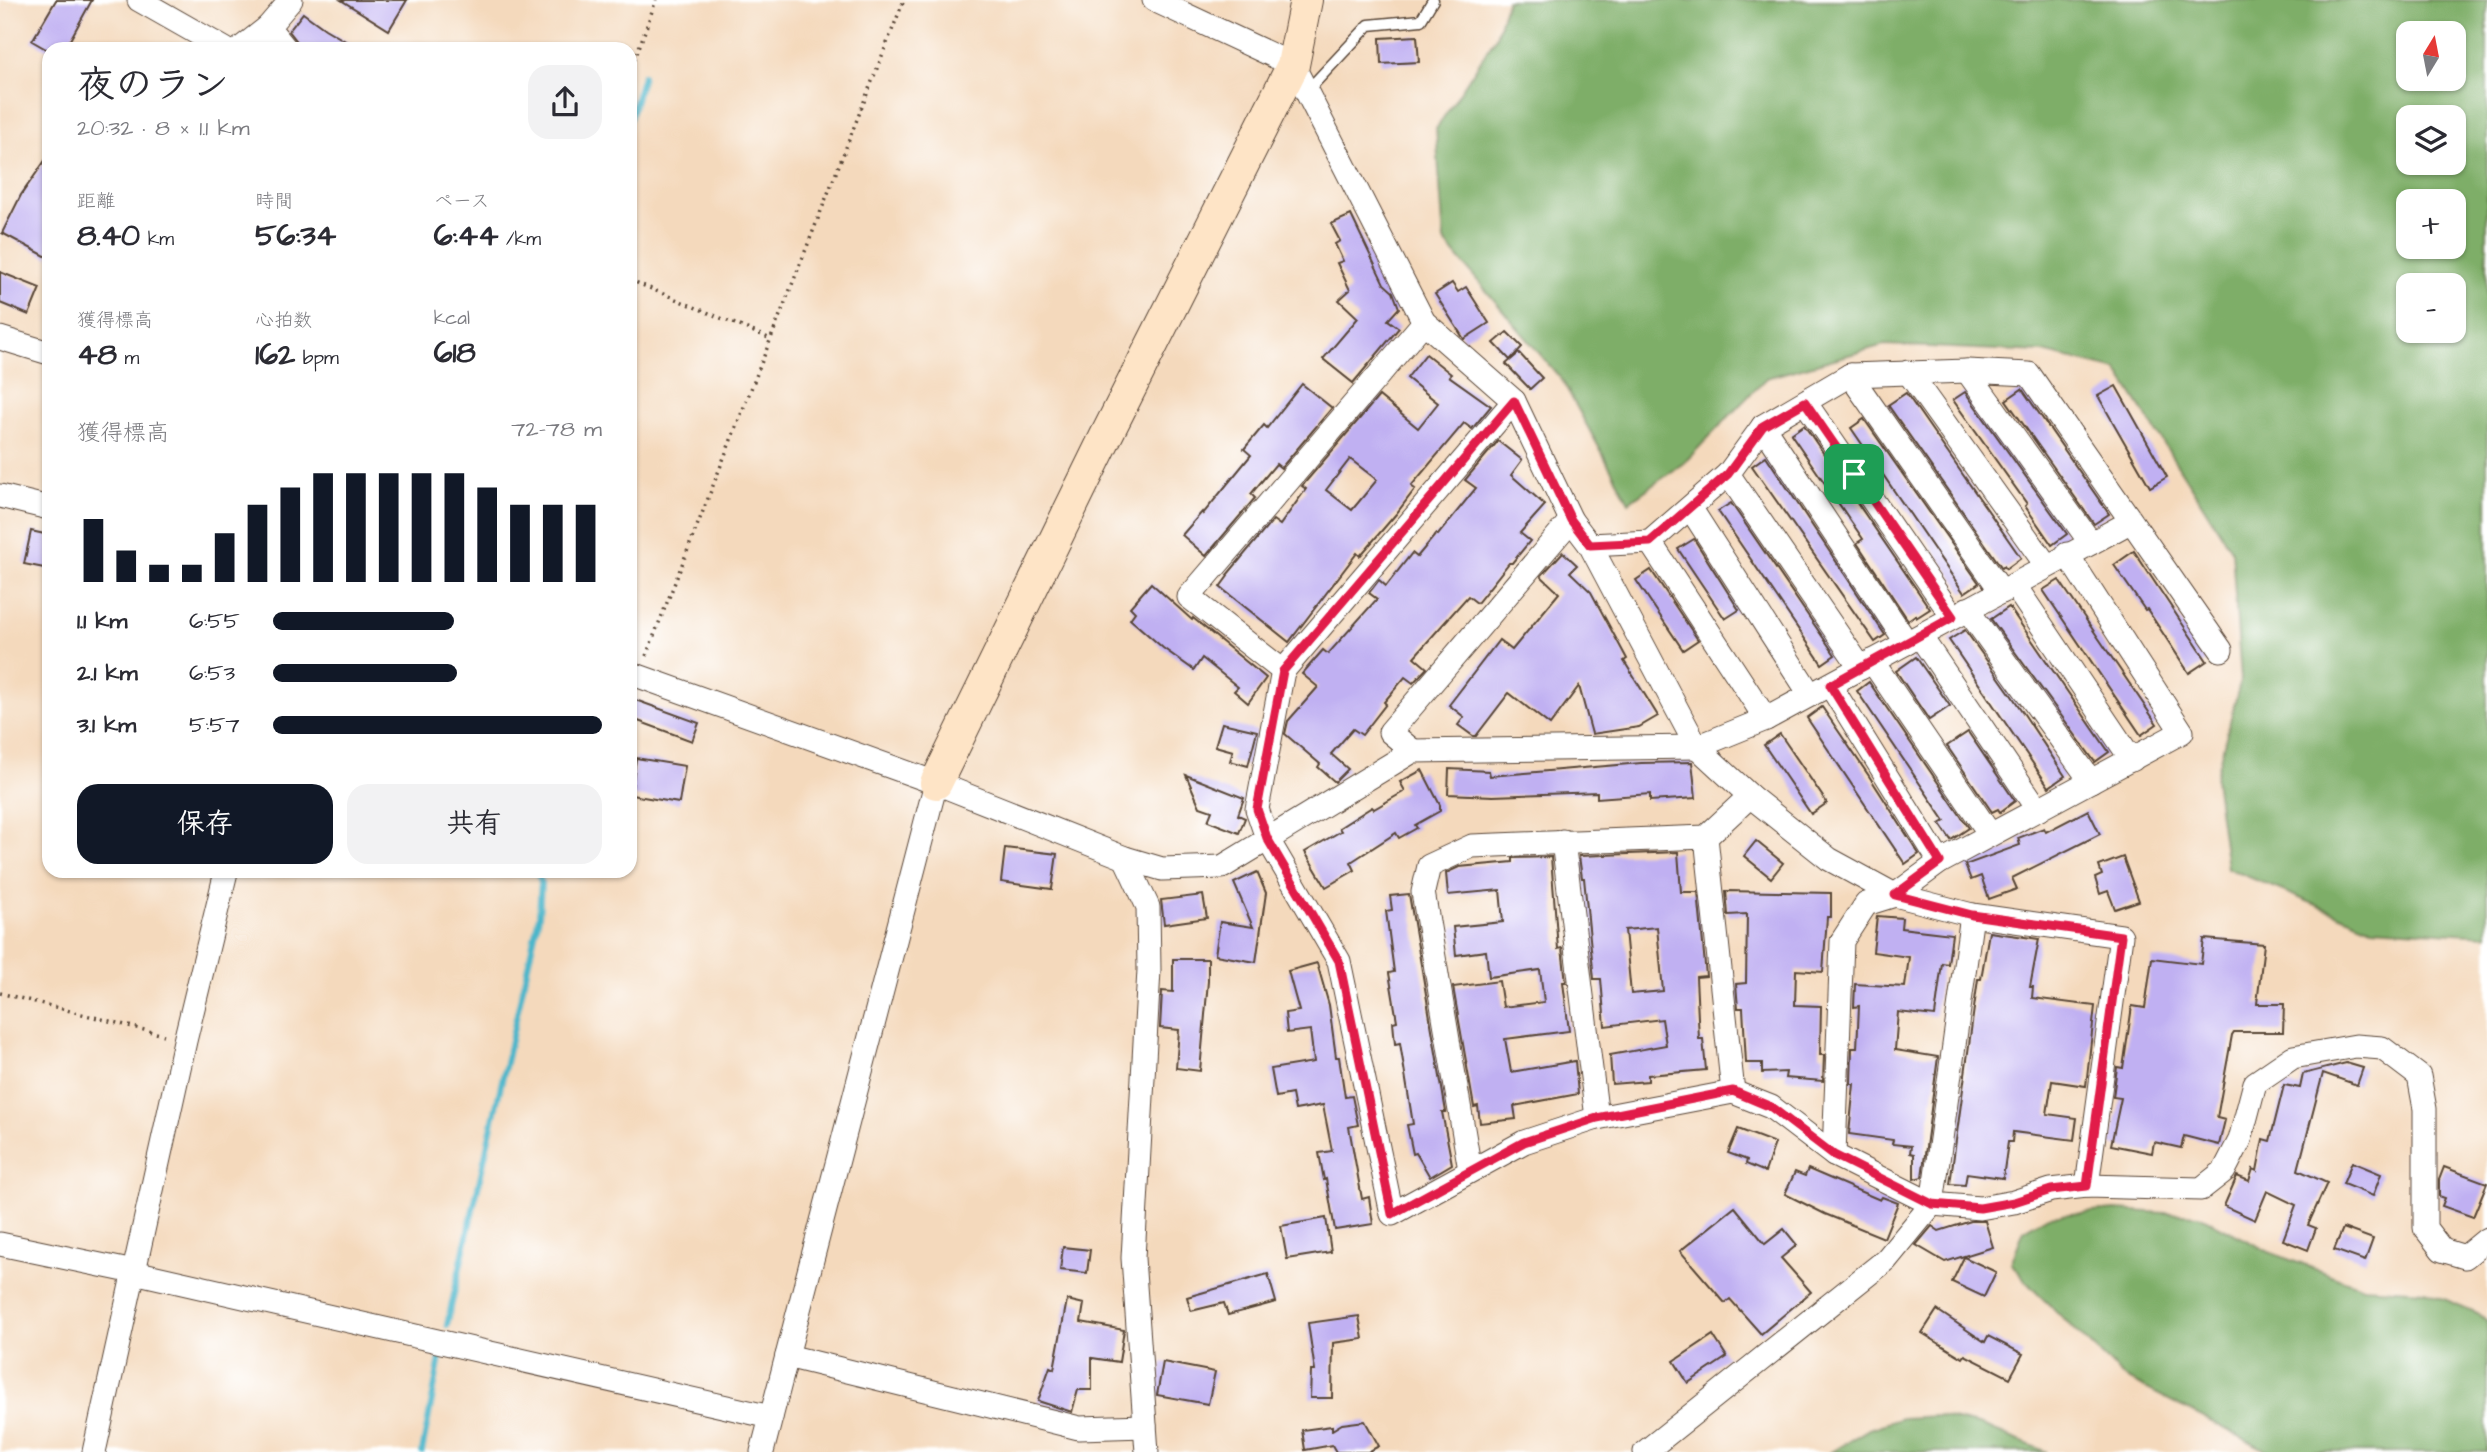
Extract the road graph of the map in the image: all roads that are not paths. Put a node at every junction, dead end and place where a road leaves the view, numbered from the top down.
1 (139, 0) edge
2 (291, 0) edge
3 (1154, 0) edge
4 (1307, 0) edge
5 (1433, 0) edge
6 (268, 27) junction
7 (213, 42) edge
8 (249, 42) edge
9 (280, 42) edge
10 (1300, 78) junction
11 (1424, 322) junction
12 (0, 338) edge
13 (42, 351) edge
14 (1967, 371) junction
15 (1908, 372) junction
16 (1850, 375) junction
17 (1514, 401) junction
18 (1805, 402) junction
19 (1763, 426) junction
20 (1728, 474) junction
21 (0, 496) edge
22 (42, 504) edge
23 (1691, 509) junction
24 (1571, 520) junction
25 (2130, 522) junction
26 (1650, 542) junction
27 (2091, 542) junction
28 (1590, 545) junction
29 (2067, 554) junction
30 (2047, 566) junction
31 (2008, 589) junction
32 (1960, 613) junction
33 (1913, 640) junction
34 (2221, 650) dead end
35 (1867, 665) junction
36 (1283, 671) junction
37 (637, 675) edge
38 (1820, 690) junction
39 (1766, 719) junction
40 (1697, 747) junction
41 (1413, 751) junction
42 (2132, 760) junction
43 (2091, 781) junction
44 (936, 783) junction
45 (1750, 796) junction
46 (2038, 810) junction
47 (1990, 834) junction
48 (1706, 837) junction
49 (1267, 838) junction
50 (1563, 841) junction
51 (1125, 858) junction
52 (1940, 862) junction
53 (225, 878) edge
54 (1895, 895) junction
55 (1972, 915) junction
56 (1733, 1091) junction
57 (1597, 1118) junction
58 (1834, 1155) junction
59 (1470, 1170) junction
60 (2087, 1186) junction
61 (1932, 1204) junction
62 (2487, 1239) edge
63 (0, 1244) edge
64 (134, 1272) junction
65 (787, 1356) junction
66 (771, 1417) junction
67 (1145, 1426) junction
68 (94, 1452) edge
69 (762, 1452) edge
70 (1147, 1452) edge
71 (1645, 1452) edge

1 - 7 street
2 - 6 street
3 - 10 street
4 - 10 street
5 - 10 lane
6 - 8 street
6 - 9 street
10 - 11 street
10 - 44 street
11 - 17 street
11 - 36 street
12 - 13 street
14 - 15 street
14 - 25 street
14 - 27 street
15 - 16 street
15 - 30 street
16 - 18 street
16 - 31 street
17 - 24 street
17 - 36 street
18 - 19 street
18 - 32 street
19 - 20 street
19 - 33 street
20 - 23 street
20 - 35 street
21 - 22 street
23 - 26 street
23 - 38 street
24 - 28 street
24 - 41 street
25 - 27 street
25 - 34 street
26 - 28 street
26 - 39 street
27 - 29 street
28 - 40 street
29 - 30 street
29 - 42 street
30 - 31 street
31 - 32 street
31 - 42 street
32 - 33 street
32 - 43 street
33 - 35 street
33 - 46 street
35 - 38 street
35 - 47 street
36 - 49 street
37 - 44 street
38 - 39 street
38 - 52 street
39 - 40 street
40 - 41 street
40 - 45 street
41 - 49 street
42 - 43 street
43 - 46 street
44 - 51 street
44 - 65 street
45 - 48 street
45 - 54 street
46 - 47 street
47 - 52 street
48 - 50 street
48 - 56 street
49 - 51 street
49 - 59 street
50 - 57 street
50 - 59 street
51 - 67 street
52 - 54 street
53 - 64 street
54 - 55 street
54 - 58 street
55 - 60 street
55 - 61 street
56 - 57 street
56 - 58 street
57 - 59 street
58 - 61 street
60 - 61 street
60 - 62 street
61 - 71 street
63 - 64 street
64 - 66 street
64 - 68 street
65 - 66 street
65 - 67 street
66 - 69 street
67 - 70 street

